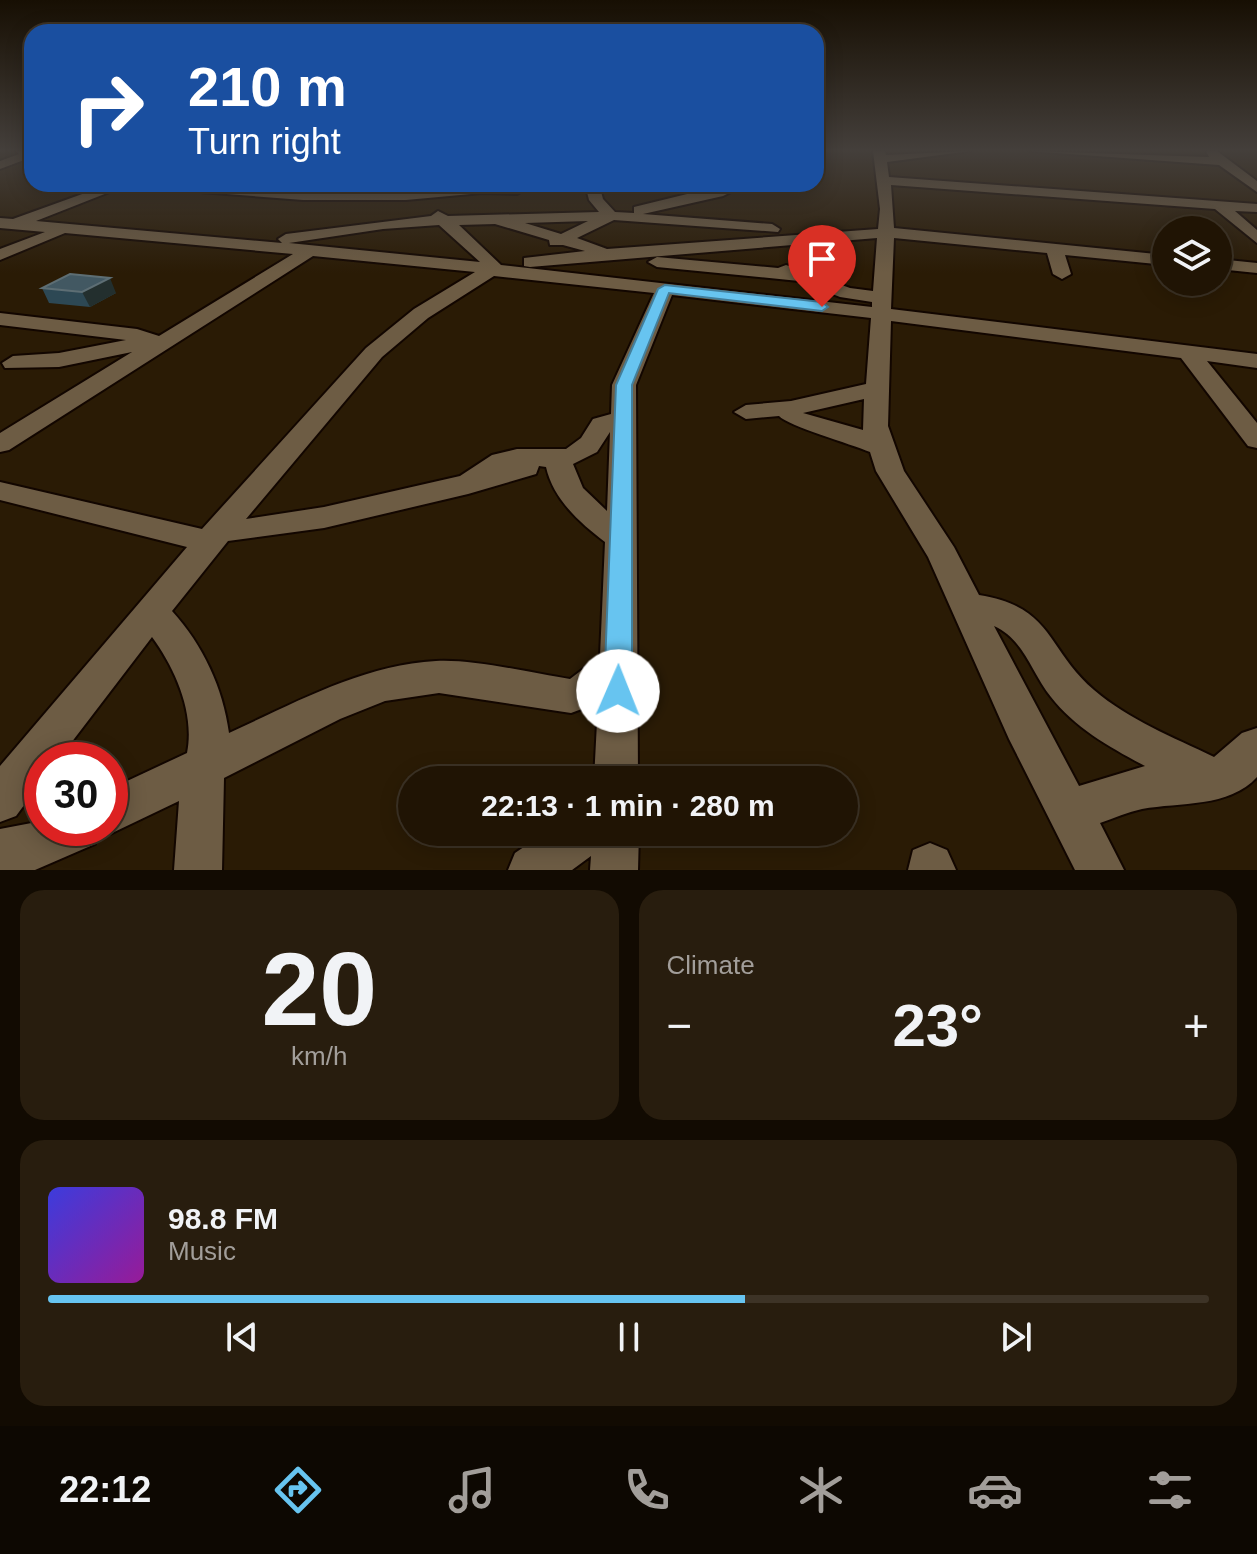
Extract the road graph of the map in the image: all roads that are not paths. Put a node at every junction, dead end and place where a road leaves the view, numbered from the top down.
1 (100, 192) edge
2 (233, 192) edge
3 (259, 192) edge
4 (393, 192) edge
5 (450, 192) edge
6 (464, 192) edge
7 (517, 192) edge
8 (594, 192) edge
9 (720, 192) edge
10 (882, 192) edge
11 (1055, 192) edge
12 (1112, 192) edge
13 (254, 194) junction
14 (1070, 194) junction
15 (407, 197) junction
16 (1117, 198) junction
17 (1142, 200) junction
18 (1180, 203) junction
19 (1219, 205) junction
20 (1257, 208) edge
21 (1082, 213) dead end
22 (1197, 215) dead end
23 (1160, 216) edge
24 (612, 217) junction
25 (440, 218) junction
26 (493, 218) junction
27 (6, 224) edge
28 (358, 228) junction
29 (62, 230) junction
30 (884, 232) junction
31 (853, 233) junction
32 (1257, 238) edge
33 (562, 239) junction
34 (797, 241) junction
35 (719, 245) junction
36 (243, 246) junction
37 (1054, 248) junction
38 (312, 251) junction
39 (614, 253) junction
40 (0, 255) edge
41 (1152, 258) edge
42 (690, 265) junction
43 (1232, 265) edge
44 (499, 268) junction
45 (1257, 268) edge
46 (1062, 274) dead end
47 (803, 276) junction
48 (836, 288) junction
49 (669, 289) junction
50 (882, 306) junction
51 (0, 319) edge
52 (159, 342) junction
53 (1189, 353) junction
54 (1257, 361) edge
55 (13, 363) dead end
56 (877, 389) junction
57 (786, 409) junction
58 (746, 412) dead end
59 (623, 419) junction
60 (1257, 440) edge
61 (0, 444) edge
62 (882, 447) junction
63 (559, 459) junction
64 (526, 468) dead end
65 (468, 485) junction
66 (0, 491) edge
67 (212, 536) junction
68 (621, 538) junction
69 (968, 607) junction
70 (151, 612) junction
71 (619, 662) junction
72 (206, 764) junction
73 (616, 766) edge
74 (1242, 766) edge
75 (0, 800) edge
76 (128, 803) edge
77 (1069, 811) junction
78 (37, 846) edge
79 (566, 846) edge
80 (615, 846) edge
81 (0, 852) edge
82 (198, 870) edge
83 (532, 870) edge
84 (614, 870) edge
85 (1100, 870) edge

1 - 27 street
2 - 13 street
3 - 13 street
4 - 15 street
5 - 15 street
6 - 25 street
7 - 26 street
8 - 24 street
9 - 24 street
10 - 30 street
11 - 14 street
12 - 16 street
13 - 15 street
14 - 16 street
14 - 21 street
15 - 25 street
15 - 28 street
16 - 17 street
17 - 18 street
17 - 23 street
18 - 19 street
18 - 22 street
19 - 20 street
19 - 32 street
24 - 26 street
24 - 31 street
24 - 33 street
25 - 26 street
25 - 28 street
25 - 44 street
26 - 33 street
27 - 29 street
28 - 36 street
28 - 38 street
29 - 36 street
29 - 40 street
30 - 31 street
30 - 37 street
30 - 50 street
31 - 34 street
33 - 39 street
33 - 44 street
34 - 35 street
34 - 48 street
35 - 39 street
35 - 42 street
35 - 47 street
36 - 38 street
37 - 41 street
37 - 46 street
38 - 44 street
38 - 52 street
39 - 42 street
39 - 44 street
42 - 47 street
42 - 49 street
43 - 45 street
44 - 49 street
44 - 67 street
47 - 48 street
48 - 50 street
49 - 50 street
49 - 59 street
50 - 53 street
50 - 56 street
51 - 52 street
52 - 55 street
52 - 61 street
53 - 54 street
53 - 60 street
56 - 57 street
56 - 62 street
57 - 58 street
57 - 62 street
59 - 63 street
59 - 68 street
62 - 69 street
63 - 65 street
63 - 68 street
64 - 65 street
65 - 67 street
66 - 67 street
67 - 70 street
68 - 71 street
69 - 74 street
69 - 77 street
70 - 72 street
70 - 75 street
71 - 72 street
71 - 73 street
72 - 76 street
72 - 82 street
74 - 77 street
77 - 85 street
78 - 81 street
79 - 83 street
80 - 84 street

